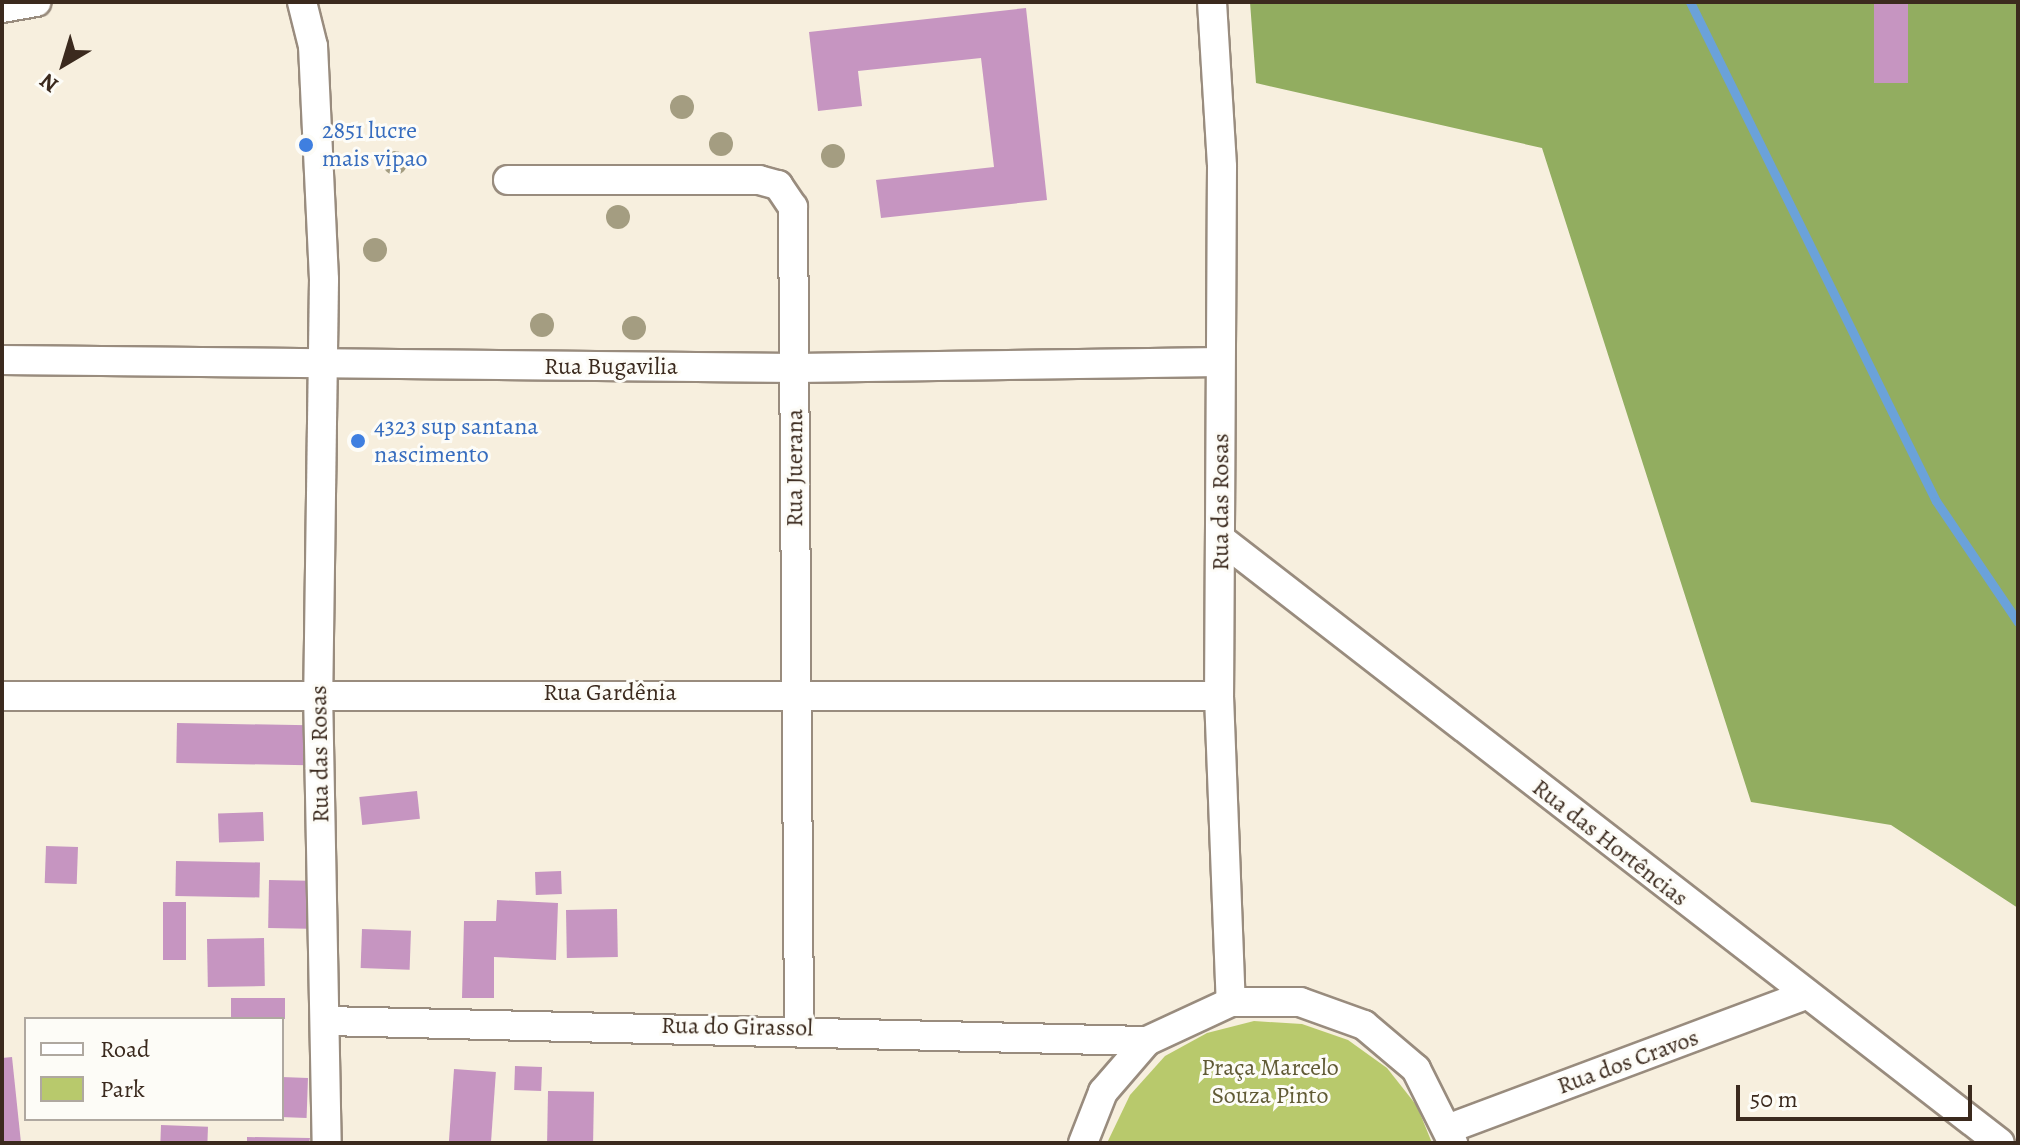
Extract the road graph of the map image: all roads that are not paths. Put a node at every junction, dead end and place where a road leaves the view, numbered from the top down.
1 (36, 2) edge
2 (302, 2) edge
3 (1212, 2) edge
4 (2, 8) edge
5 (508, 180) dead end
6 (2, 360) edge
7 (1220, 362) junction
8 (320, 365) junction
9 (796, 368) junction
10 (1222, 540) junction
11 (318, 691) junction
12 (793, 695) junction
13 (2, 696) edge
14 (1219, 696) junction
15 (1806, 995) junction
16 (1231, 1002) junction
17 (326, 1021) junction
18 (799, 1027) junction
19 (1147, 1041) junction
20 (1452, 1135) edge
21 (327, 1143) edge
22 (1083, 1143) edge
23 (2000, 1143) edge

1 - 4 street
2 - 8 street
3 - 7 street, Rua das Rosas
5 - 9 street, Rua Juerana
6 - 8 street, Rua Bugavilia
7 - 9 street, Rua Bugavilia
7 - 10 street, Rua das Rosas
8 - 9 street, Rua Bugavilia
8 - 11 street, Rua das Rosas
9 - 12 street, Rua Juerana
10 - 14 street, Rua das Rosas
10 - 15 street, Rua das Hortências
11 - 12 street, Rua Gardênia
11 - 13 street, Rua Gardênia
11 - 17 street, Rua das Rosas
12 - 14 street, Rua Gardênia
12 - 18 street, Rua Juerana
14 - 16 street, Rua das Rosas
15 - 20 street, Rua dos Cravos
15 - 23 street, Rua das Hortências
16 - 19 street
16 - 20 street
17 - 18 street, Rua do Girassol
17 - 21 street, Rua das Rosas
18 - 19 street, Rua do Girassol
19 - 22 street

